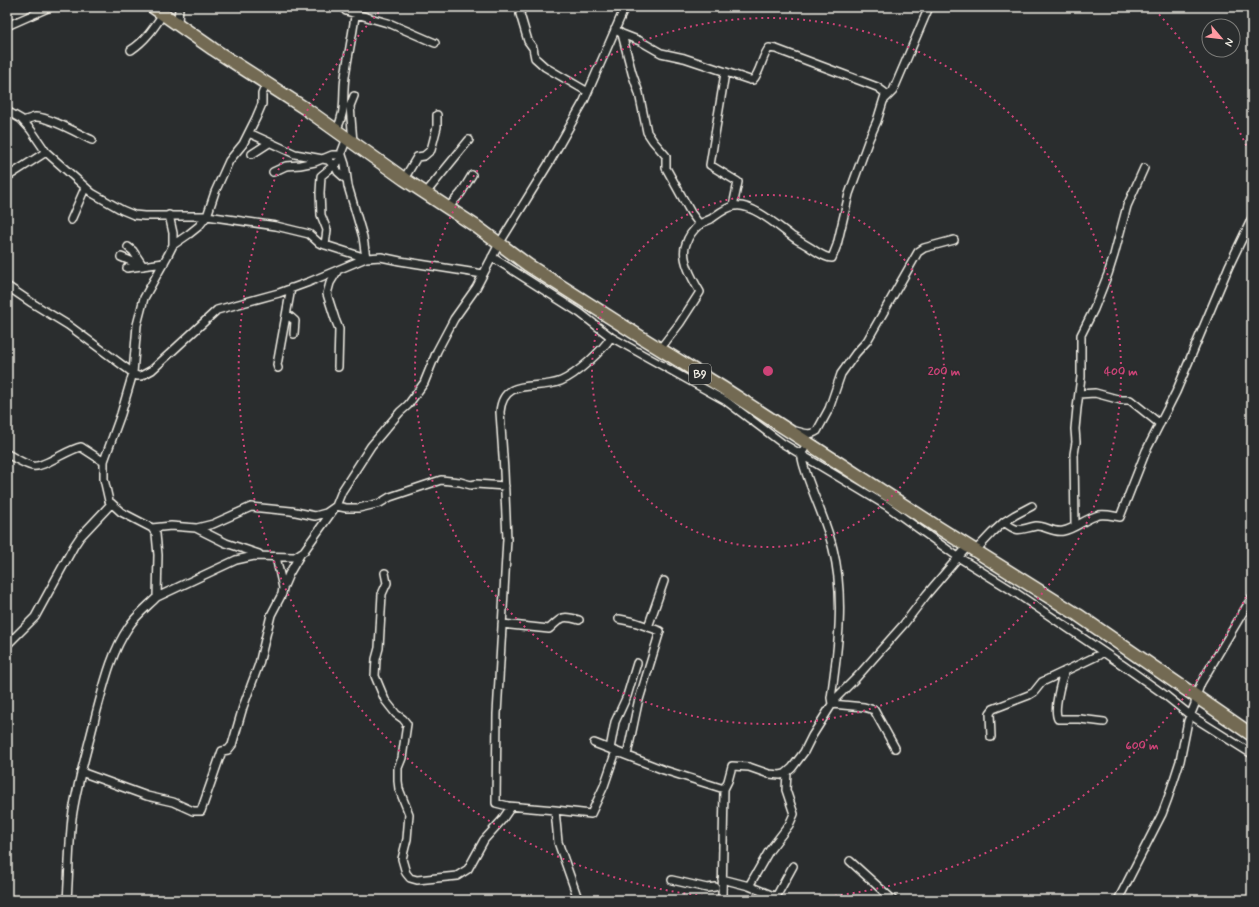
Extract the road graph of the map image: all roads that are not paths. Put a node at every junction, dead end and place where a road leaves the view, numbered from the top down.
1 (50, 7) edge
2 (153, 7) edge
3 (179, 7) edge
4 (522, 7) edge
5 (625, 7) edge
6 (929, 7) edge
7 (356, 10) edge
8 (346, 11) dead end
9 (163, 14) junction
10 (178, 23) junction
11 (7, 26) edge
12 (615, 29) junction
13 (622, 34) junction
14 (435, 43) dead end
15 (131, 50) dead end
16 (725, 73) junction
17 (267, 84) junction
18 (588, 92) junction
19 (354, 96) dead end
20 (884, 101) junction
21 (7, 111) edge
22 (437, 114) dead end
23 (23, 121) junction
24 (336, 131) junction
25 (249, 133) junction
26 (92, 140) dead end
27 (350, 140) junction
28 (468, 140) dead end
29 (269, 143) junction
30 (46, 152) junction
31 (252, 154) dead end
32 (342, 155) junction
33 (324, 158) junction
34 (335, 166) junction
35 (1144, 168) dead end
36 (273, 172) dead end
37 (472, 174) dead end
38 (7, 177) edge
39 (404, 179) junction
40 (347, 180) junction
41 (85, 188) junction
42 (425, 194) junction
43 (733, 206) junction
44 (448, 208) junction
45 (169, 215) junction
46 (208, 216) junction
47 (1252, 218) edge
48 (70, 220) dead end
49 (700, 224) junction
50 (954, 240) dead end
51 (173, 244) junction
52 (499, 244) junction
53 (325, 245) junction
54 (128, 246) dead end
55 (121, 257) dead end
56 (492, 257) junction
57 (366, 258) junction
58 (164, 264) junction
59 (143, 266) junction
60 (127, 268) dead end
61 (338, 270) junction
62 (483, 274) junction
63 (7, 286) edge
64 (292, 288) junction
65 (286, 314) junction
66 (294, 334) dead end
67 (611, 337) junction
68 (660, 349) junction
69 (338, 367) dead end
70 (278, 368) dead end
71 (133, 373) junction
72 (1079, 394) junction
73 (1160, 424) junction
74 (786, 429) junction
75 (808, 444) junction
76 (7, 454) edge
77 (801, 454) junction
78 (104, 462) junction
79 (505, 486) junction
80 (111, 504) junction
81 (336, 506) junction
82 (1032, 506) dead end
83 (1004, 522) junction
84 (1076, 525) junction
85 (152, 528) junction
86 (197, 528) junction
87 (972, 548) junction
88 (300, 555) junction
89 (265, 557) junction
90 (276, 557) junction
91 (958, 557) junction
92 (385, 573) dead end
93 (664, 581) dead end
94 (283, 588) junction
95 (157, 596) junction
96 (1252, 597) edge
97 (619, 619) dead end
98 (579, 620) dead end
99 (502, 624) junction
100 (648, 627) junction
101 (7, 645) edge
102 (1102, 652) junction
103 (636, 662) dead end
104 (1065, 671) junction
105 (1196, 696) junction
106 (832, 704) junction
107 (1190, 715) junction
108 (1104, 722) dead end
109 (1252, 735) edge
110 (992, 737) dead end
111 (594, 743) dead end
112 (895, 748) dead end
113 (613, 750) junction
114 (1252, 754) edge
115 (627, 755) junction
116 (81, 772) junction
117 (787, 773) junction
118 (724, 789) junction
119 (511, 807) junction
120 (555, 810) junction
121 (850, 861) dead end
122 (793, 866) dead end
123 (672, 880) dead end
124 (720, 884) junction
125 (749, 886) junction
126 (67, 900) edge
127 (577, 900) edge
128 (722, 900) edge
129 (893, 900) edge
130 (1118, 900) edge

1 - 11 street
2 - 9 highway, B9
3 - 10 street
4 - 18 street
5 - 12 street
6 - 20 street
7 - 8 street
7 - 14 street
7 - 24 street
9 - 10 highway, B9
9 - 15 street
10 - 17 highway, B9
12 - 13 street
12 - 18 street
13 - 16 street
13 - 49 street
16 - 20 street
16 - 43 street
17 - 24 highway, B9
17 - 25 street
18 - 52 street
19 - 27 street
20 - 43 street
21 - 23 street
22 - 39 street
23 - 26 street
23 - 30 street
24 - 27 highway, B9
25 - 29 street
25 - 46 street
27 - 32 street
27 - 39 highway, B9
28 - 42 street
29 - 31 street
29 - 33 street
30 - 38 street
30 - 41 street
32 - 33 street
32 - 34 street
32 - 40 street
33 - 34 street
33 - 36 street
34 - 40 street
34 - 53 street
35 - 72 street
37 - 44 street
39 - 42 highway, B9
40 - 57 street
41 - 45 street
41 - 48 street
42 - 44 highway, B9
43 - 49 street
44 - 52 highway, B9
45 - 46 street
45 - 51 street
46 - 51 street
46 - 53 street
47 - 73 street
49 - 68 street
50 - 74 street
51 - 58 street
52 - 56 street
52 - 68 highway, B9
53 - 57 street
54 - 59 street
55 - 59 street
56 - 62 street
56 - 67 street
57 - 61 street
57 - 62 street
58 - 59 street
58 - 71 street
59 - 60 street
61 - 64 street
61 - 69 street
62 - 81 street
63 - 71 street
64 - 65 street
64 - 71 street
65 - 66 street
65 - 70 street
67 - 77 street
67 - 79 street
68 - 74 highway, B9
71 - 78 street
72 - 73 street
72 - 84 street
73 - 84 street
74 - 75 highway, B9
75 - 77 street
75 - 87 highway, B9
76 - 78 street
77 - 91 street
77 - 106 street
78 - 80 street
79 - 81 street
79 - 99 street
80 - 85 street
80 - 101 street
81 - 86 street
81 - 88 street
82 - 83 street
83 - 84 street
83 - 87 street
85 - 86 street
85 - 95 street
86 - 89 street
87 - 91 street
87 - 105 highway, B9
88 - 90 street
88 - 94 street
89 - 90 street
89 - 95 street
90 - 94 street
91 - 102 street
91 - 106 street
92 - 119 street
93 - 100 street
94 - 116 street
95 - 116 street
96 - 105 street
97 - 100 street
98 - 99 street
99 - 119 street
100 - 115 street
102 - 104 street
102 - 107 street
103 - 113 street
104 - 108 street
104 - 110 street
105 - 107 street
105 - 109 highway, B9
106 - 112 street
106 - 117 street
107 - 114 street
107 - 130 street
111 - 113 street
113 - 115 street
113 - 120 street
115 - 118 street
116 - 126 street
117 - 118 street
117 - 125 street
118 - 124 street
119 - 120 street
120 - 127 street
121 - 129 street
122 - 125 street
123 - 124 street
124 - 125 street
124 - 128 street

